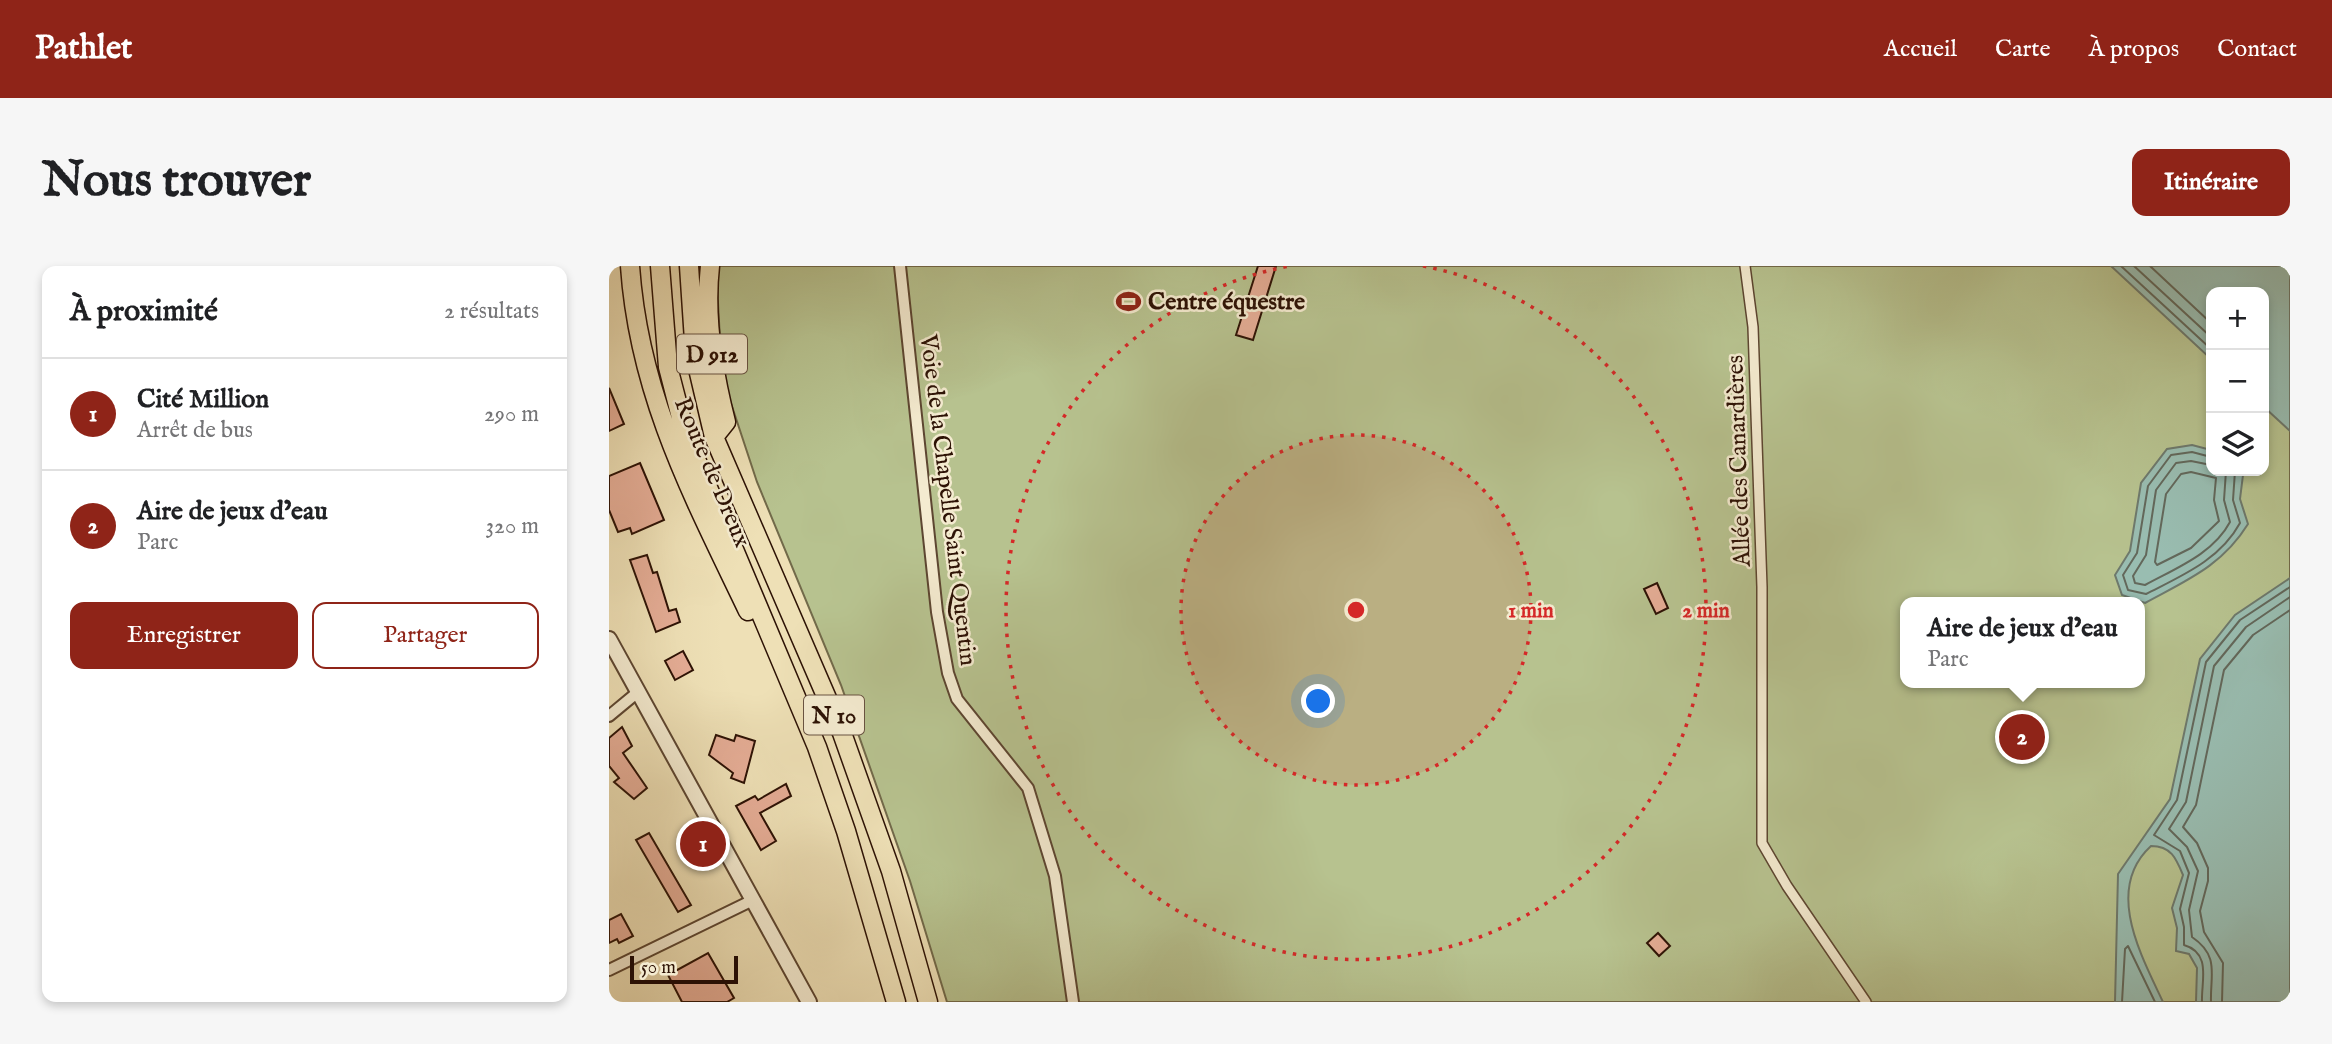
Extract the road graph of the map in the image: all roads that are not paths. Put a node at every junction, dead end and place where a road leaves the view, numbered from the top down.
1 (630, 266) edge
2 (660, 266) edge
3 (689, 266) edge
4 (710, 266) edge
5 (900, 266) edge
6 (1745, 266) edge
7 (715, 438) junction
8 (609, 639) edge
9 (791, 684) junction
10 (638, 692) junction
11 (609, 716) edge
12 (753, 900) junction
13 (609, 970) edge
14 (809, 1002) edge
15 (896, 1002) edge
16 (928, 1002) edge
17 (1073, 1002) edge
18 (1866, 1002) edge

1 - 9 main road, Route de Dreux
2 - 9 main road, N 10
3 - 7 main road
4 - 7 main road, Route de Dreux / D 912
5 - 17 street, Voie de la Chapelle Saint Quentin
6 - 18 street, Allée des Canardières
7 - 16 main road, N 10
8 - 10 street
9 - 15 main road, N 10
10 - 11 street
10 - 12 street
12 - 13 street
12 - 14 street

